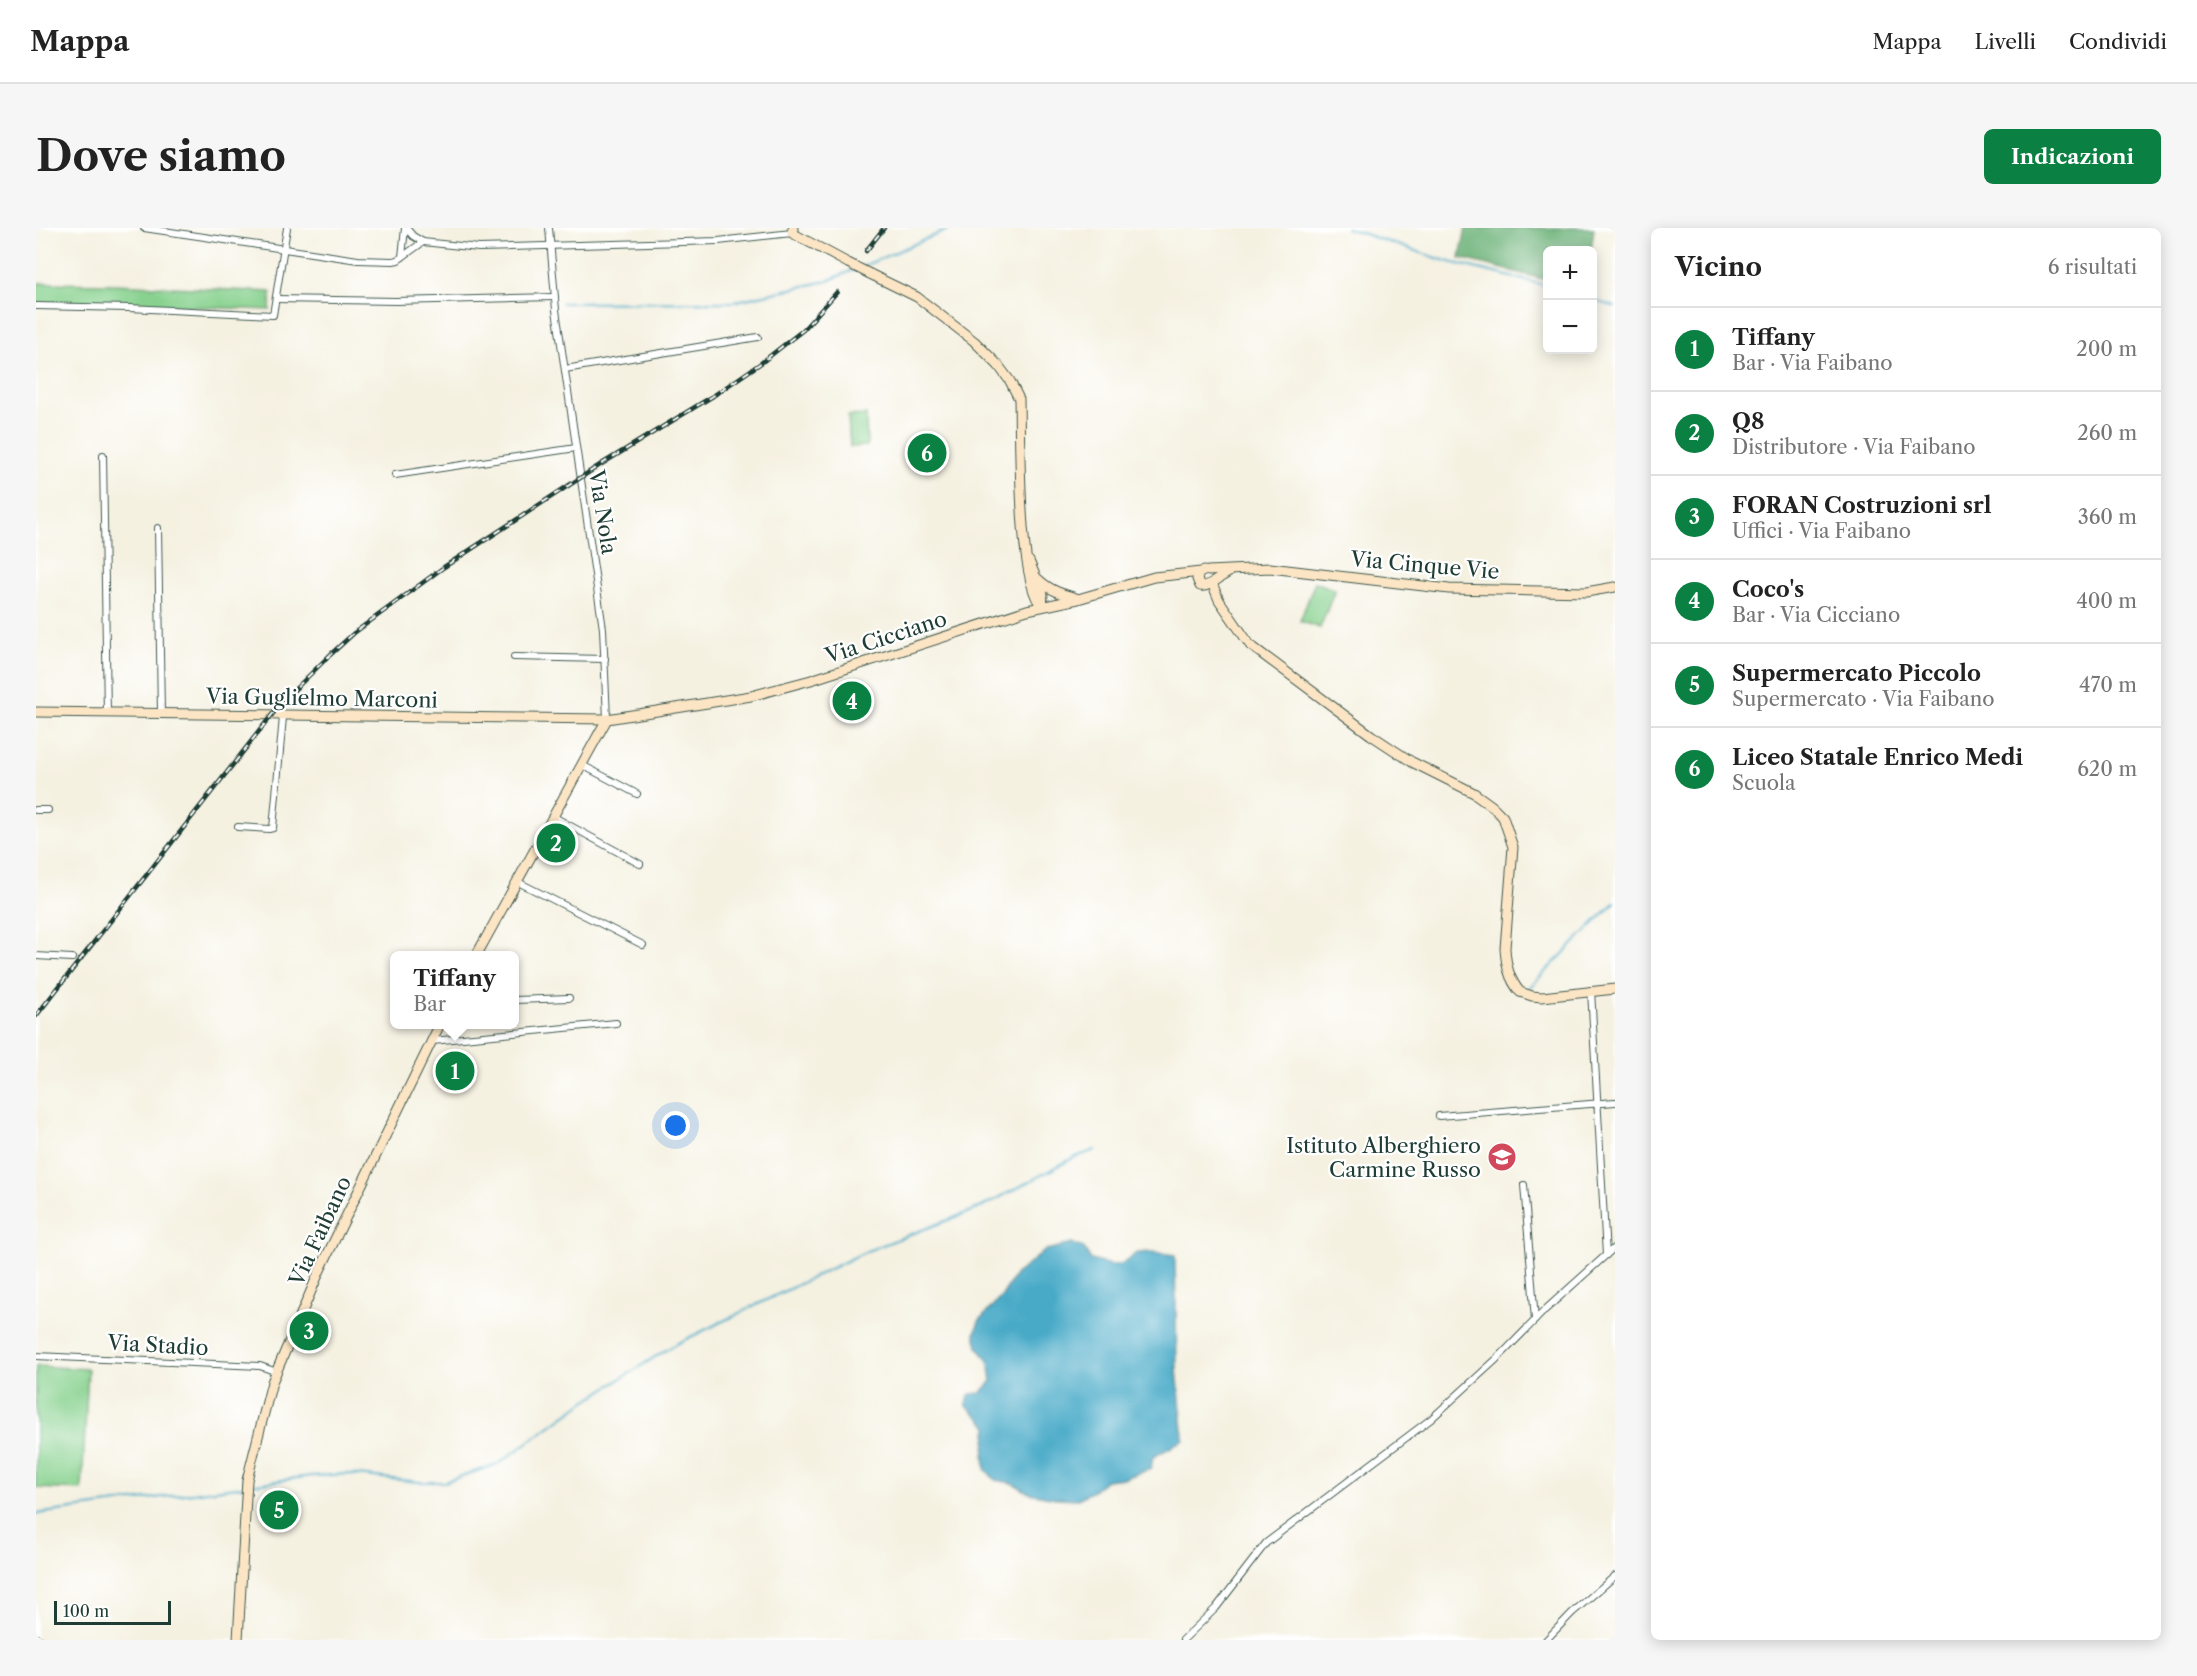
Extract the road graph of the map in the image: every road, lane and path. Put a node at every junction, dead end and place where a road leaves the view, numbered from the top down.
1 (144, 228) edge
2 (287, 228) edge
3 (406, 228) edge
4 (549, 228) edge
5 (793, 231) edge
6 (423, 242) junction
7 (550, 247) junction
8 (284, 248) junction
9 (402, 257) junction
10 (555, 298) junction
11 (276, 299) junction
12 (36, 306) edge
13 (758, 337) dead end
14 (565, 369) junction
15 (576, 448) junction
16 (103, 455) dead end
17 (395, 475) dead end
18 (158, 528) dead end
19 (1025, 552) junction
20 (1037, 578) junction
21 (1206, 579) junction
22 (1030, 586) junction
23 (1615, 587) edge
24 (1078, 599) junction
25 (1042, 606) junction
26 (1027, 610) junction
27 (514, 657) dead end
28 (605, 659) junction
29 (36, 712) edge
30 (161, 713) junction
31 (107, 714) junction
32 (283, 717) junction
33 (607, 719) junction
34 (582, 765) junction
35 (637, 794) dead end
36 (36, 810) edge
37 (48, 810) dead end
38 (554, 817) junction
39 (238, 827) dead end
40 (640, 864) dead end
41 (518, 882) junction
42 (643, 945) dead end
43 (479, 951) edge
44 (36, 956) edge
45 (72, 958) dead end
46 (1615, 989) edge
47 (1591, 990) junction
48 (568, 998) dead end
49 (519, 1000) edge
50 (616, 1023) dead end
51 (438, 1029) edge
52 (432, 1041) junction
53 (1615, 1102) edge
54 (1598, 1103) junction
55 (1439, 1116) dead end
56 (1524, 1185) dead end
57 (1615, 1247) edge
58 (1606, 1255) junction
59 (1535, 1320) junction
60 (36, 1356) edge
61 (277, 1372) junction
62 (1615, 1576) edge
63 (36, 1638) edge
64 (41, 1640) edge
65 (238, 1640) edge
66 (1183, 1640) edge
67 (1546, 1640) edge

1 - 8 street
2 - 8 street
3 - 6 street
3 - 9 street
4 - 7 street
5 - 7 street
5 - 19 street, bridge
6 - 7 street
6 - 9 street
7 - 10 street
8 - 9 street
8 - 11 street
10 - 11 street
10 - 14 street, Via Nola
11 - 12 street
13 - 14 street
14 - 15 street, Via Nola
15 - 17 street
15 - 28 street, Via Nola
16 - 31 street
18 - 30 street
19 - 20 street
19 - 22 street
20 - 24 street
20 - 25 street
21 - 23 street, Via Cinque Vie
21 - 24 street, Via Cicciano
21 - 47 street
22 - 25 street
22 - 26 street
24 - 25 street, Via Cicciano
25 - 26 street, Via Cicciano
26 - 33 street, Via Cicciano
27 - 28 street
28 - 33 street, Via Nola
29 - 31 street, Via Guglielmo Marconi
30 - 31 street, Via Guglielmo Marconi
30 - 32 street, Via Guglielmo Marconi
32 - 33 street, Via Guglielmo Marconi
32 - 39 street
33 - 34 street
34 - 35 street
34 - 38 street
36 - 37 street
38 - 40 street
38 - 41 street
41 - 42 street
41 - 43 street
44 - 45 street
46 - 47 street
47 - 54 street
48 - 49 street
50 - 52 street
51 - 52 street, Via Faibano
52 - 61 street, Via Faibano
53 - 54 street
54 - 55 street
54 - 58 street
56 - 59 street
57 - 58 street
58 - 59 street
59 - 66 street
60 - 61 street, Via Stadio
61 - 65 street, Via Faibano
62 - 67 street
63 - 64 street

